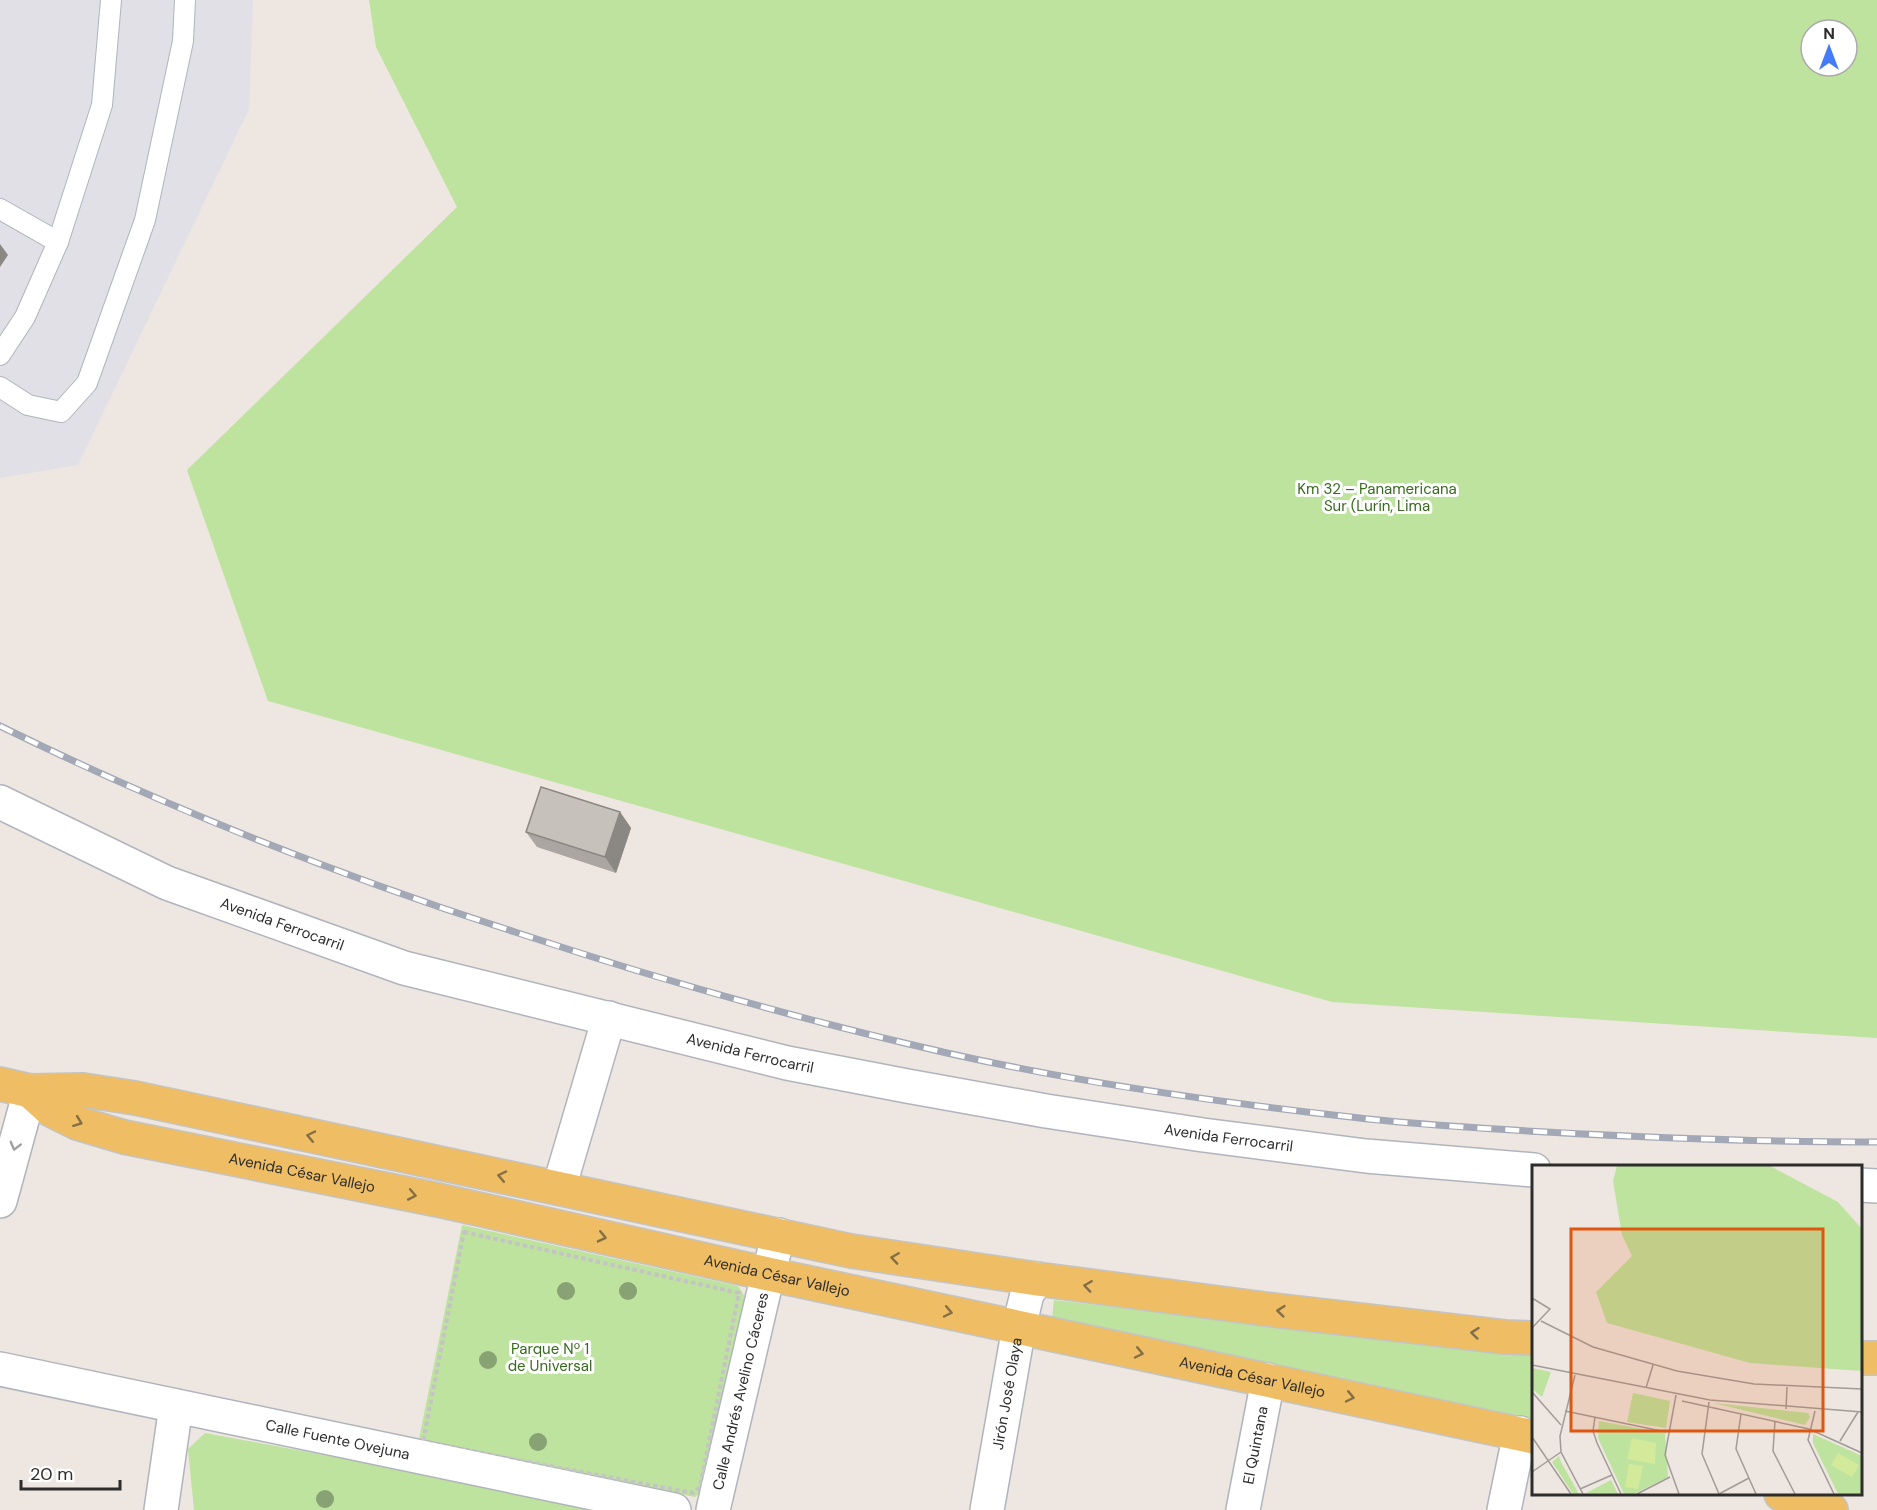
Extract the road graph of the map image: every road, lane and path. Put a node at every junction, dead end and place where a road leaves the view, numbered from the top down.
1 (111, 0) edge
2 (186, 0) edge
3 (0, 208) edge
4 (58, 242) junction
5 (0, 355) edge
6 (0, 387) edge
7 (0, 802) edge
8 (609, 1018) junction
9 (15, 1087) edge
10 (1532, 1170) edge
11 (1862, 1185) edge
12 (1877, 1186) edge
13 (559, 1188) junction
14 (0, 1200) edge
15 (464, 1232) dead end
16 (780, 1236) junction
17 (768, 1274) junction
18 (1037, 1279) junction
19 (1019, 1327) junction
20 (1532, 1338) edge
21 (0, 1369) edge
22 (1268, 1380) junction
23 (176, 1406) junction
24 (1527, 1435) edge
25 (423, 1442) dead end
26 (1772, 1495) edge
27 (1784, 1495) edge
28 (161, 1510) edge
29 (674, 1510) edge
30 (713, 1510) edge
31 (987, 1510) edge
32 (1243, 1510) edge
33 (1504, 1510) edge
34 (1771, 1510) edge
35 (1831, 1510) edge

1 - 4 lane
2 - 6 lane
3 - 4 lane
4 - 5 lane
7 - 8 street, Avenida Ferrocarril
8 - 10 street, Avenida Ferrocarril
8 - 13 street
13 -> 9 main road
9 -> 14 street
9 -> 17 main road, Avenida César Vallejo
11 - 12 street
13 - 16 main road
15 - 25 path
16 - 17 street, Calle Andrés Avelino Cáceres
18 -> 16 main road
17 -> 19 main road, Avenida César Vallejo
17 - 30 street, Calle Andrés Avelino Cáceres
18 - 19 street, Jirón José Olaya
20 -> 18 main road
19 -> 22 main road, Avenida César Vallejo
19 - 31 street, Jirón José Olaya
21 - 23 street, Calle Fuente Ovejuna
22 -> 24 main road, Avenida César Vallejo
22 - 32 street, El Quintana
23 - 28 street
23 - 29 street, Calle Fuente Ovejuna
24 - 33 street
26 - 34 street
27 - 35 main road

